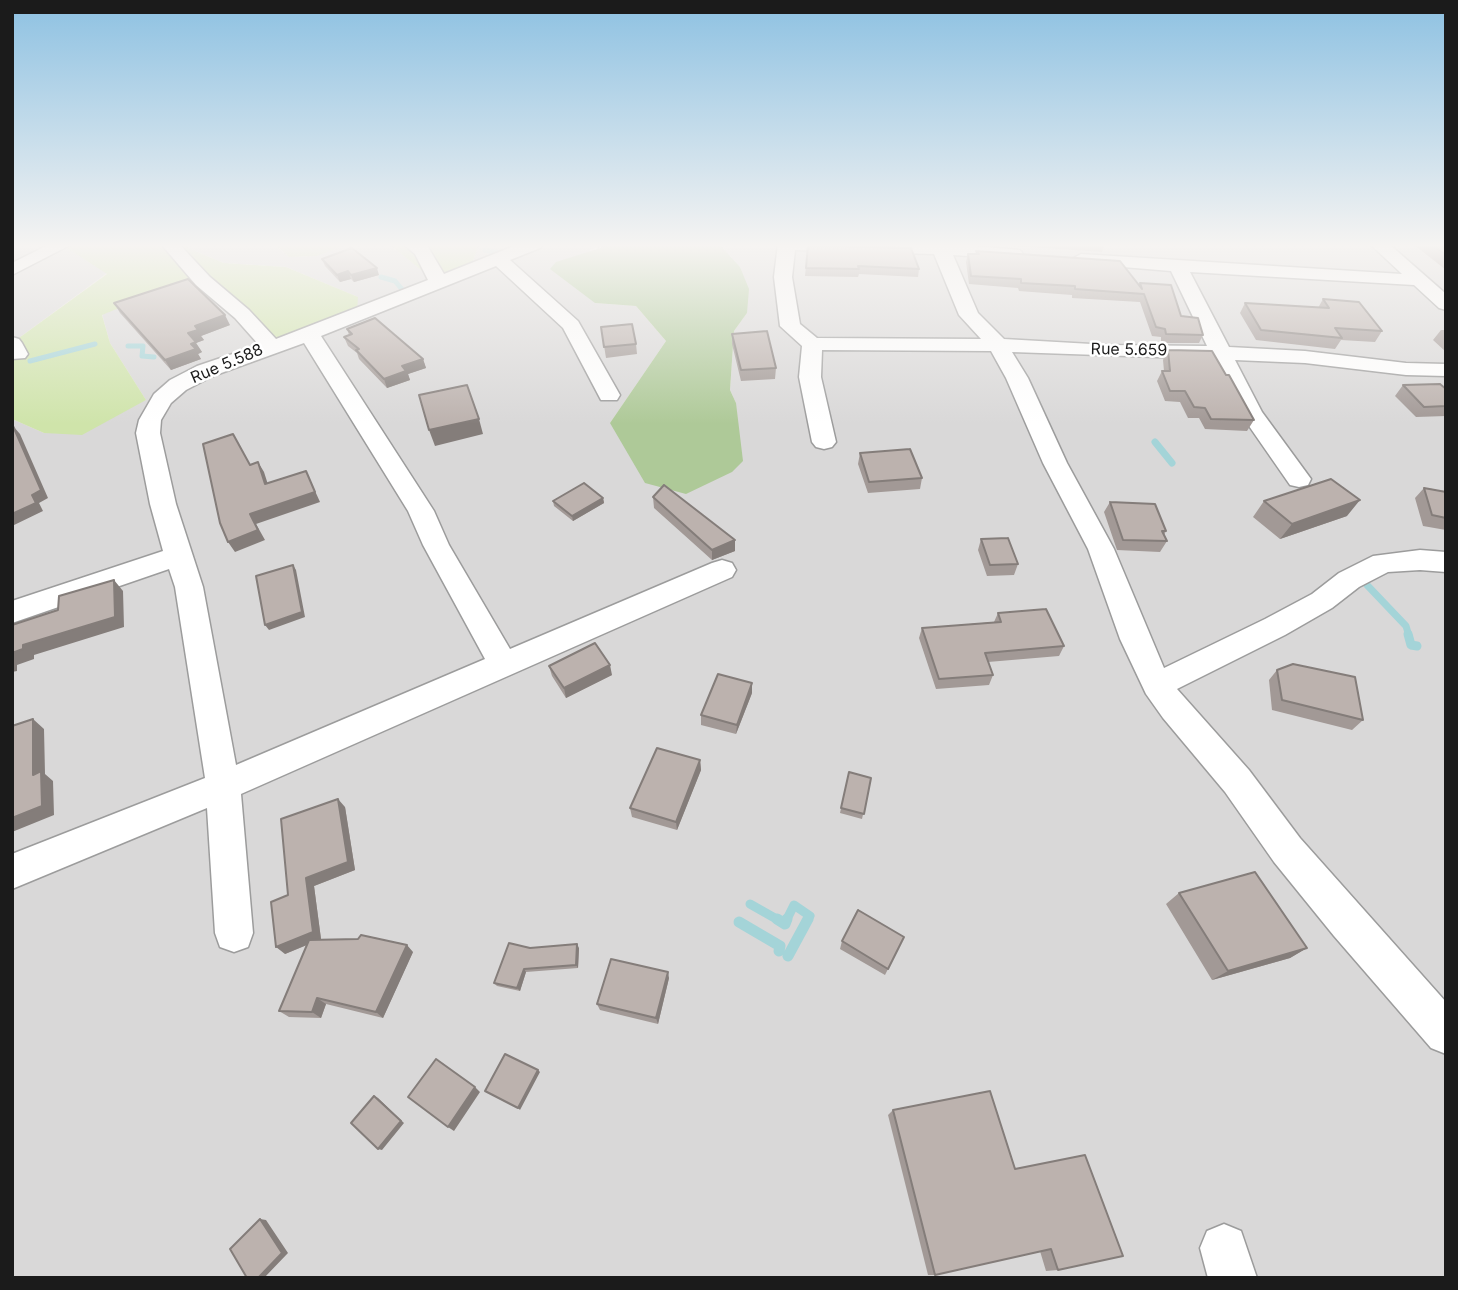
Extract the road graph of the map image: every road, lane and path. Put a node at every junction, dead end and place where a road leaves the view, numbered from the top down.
1 (228, 304) edge
2 (384, 304) edge
3 (548, 304) edge
4 (787, 304) edge
5 (965, 304) edge
6 (1196, 304) edge
7 (309, 334) junction
8 (812, 344) junction
9 (998, 345) junction
10 (271, 346) junction
11 (1220, 354) junction
12 (1446, 370) edge
13 (609, 396) dead end
14 (824, 442) dead end
15 (1299, 479) dead end
16 (178, 556) junction
17 (1446, 562) edge
18 (722, 570) dead end
19 (12, 612) edge
20 (503, 664) junction
21 (1157, 684) junction
22 (223, 786) junction
23 (12, 872) edge
24 (234, 933) dead end
25 (1446, 1033) edge

1 - 10 street
2 - 7 street, Rue 5.588
3 - 13 street
4 - 8 street
5 - 9 street
6 - 11 street
7 - 10 street, Rue 5.588
7 - 20 street
8 - 9 street, Rue 5.659
8 - 14 street
9 - 11 street, Rue 5.659
9 - 21 street
10 - 16 street, Rue 5.588
11 - 12 street, Rue 5.659
11 - 15 street
16 - 19 street
16 - 22 street
17 - 21 street
18 - 20 street
20 - 22 street
21 - 25 street
22 - 23 street
22 - 24 street

